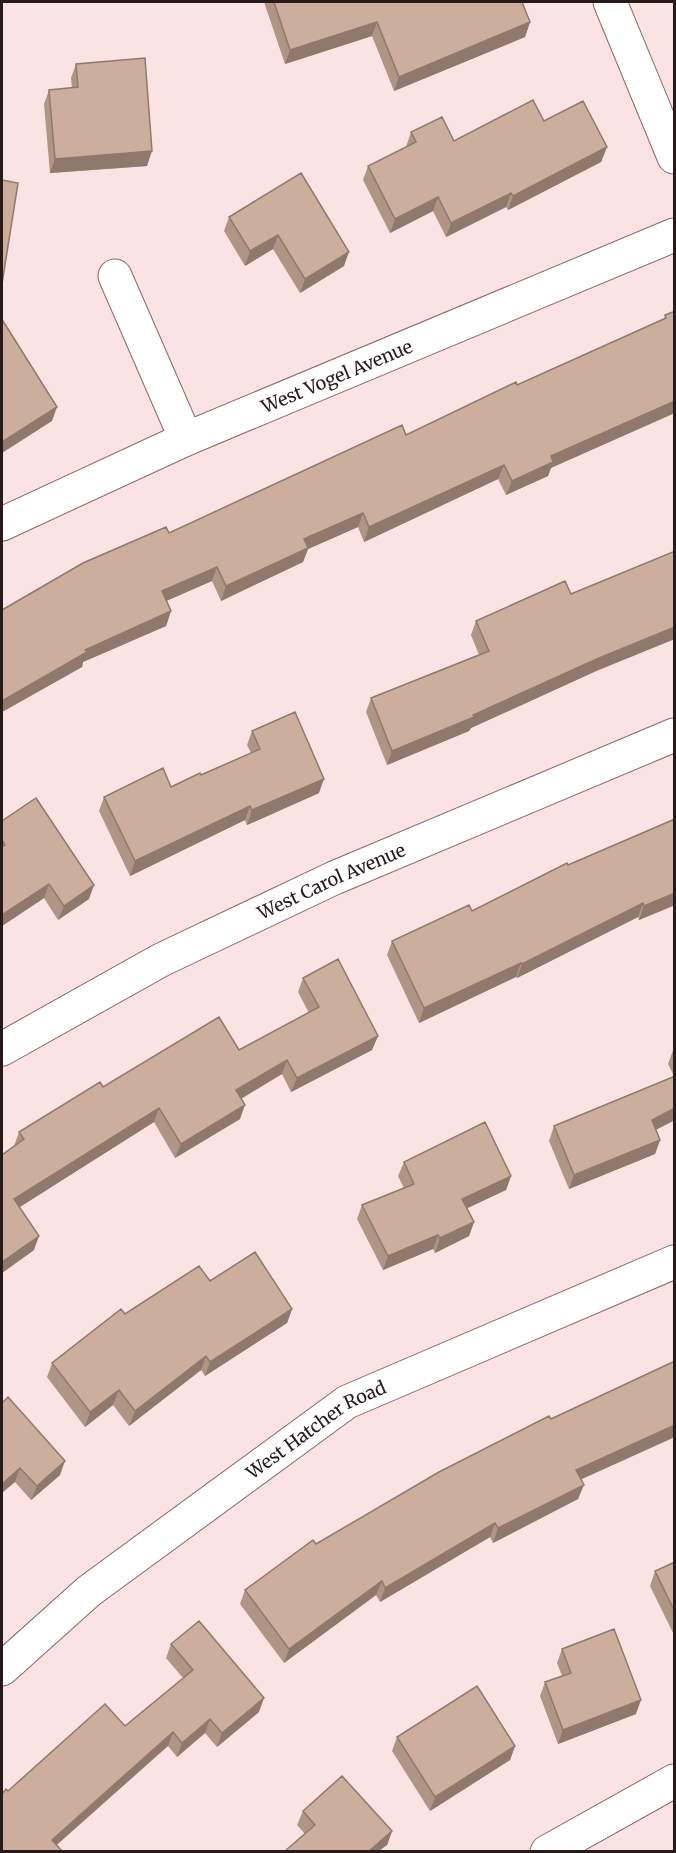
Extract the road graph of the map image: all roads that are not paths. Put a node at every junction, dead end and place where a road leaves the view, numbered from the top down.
1 (610, 2) edge
2 (675, 157) edge
3 (675, 235) edge
4 (115, 276) dead end
5 (186, 439) junction
6 (2, 524) edge
7 (675, 735) edge
8 (2, 1049) edge
9 (675, 1262) edge
10 (2, 1669) edge
11 (675, 1781) edge
12 (547, 1851) edge

1 - 2 street
3 - 5 street, West Vogel Avenue
4 - 5 street
5 - 6 street, West Vogel Avenue
7 - 8 street, West Carol Avenue
9 - 10 street, West Hatcher Road
11 - 12 street

